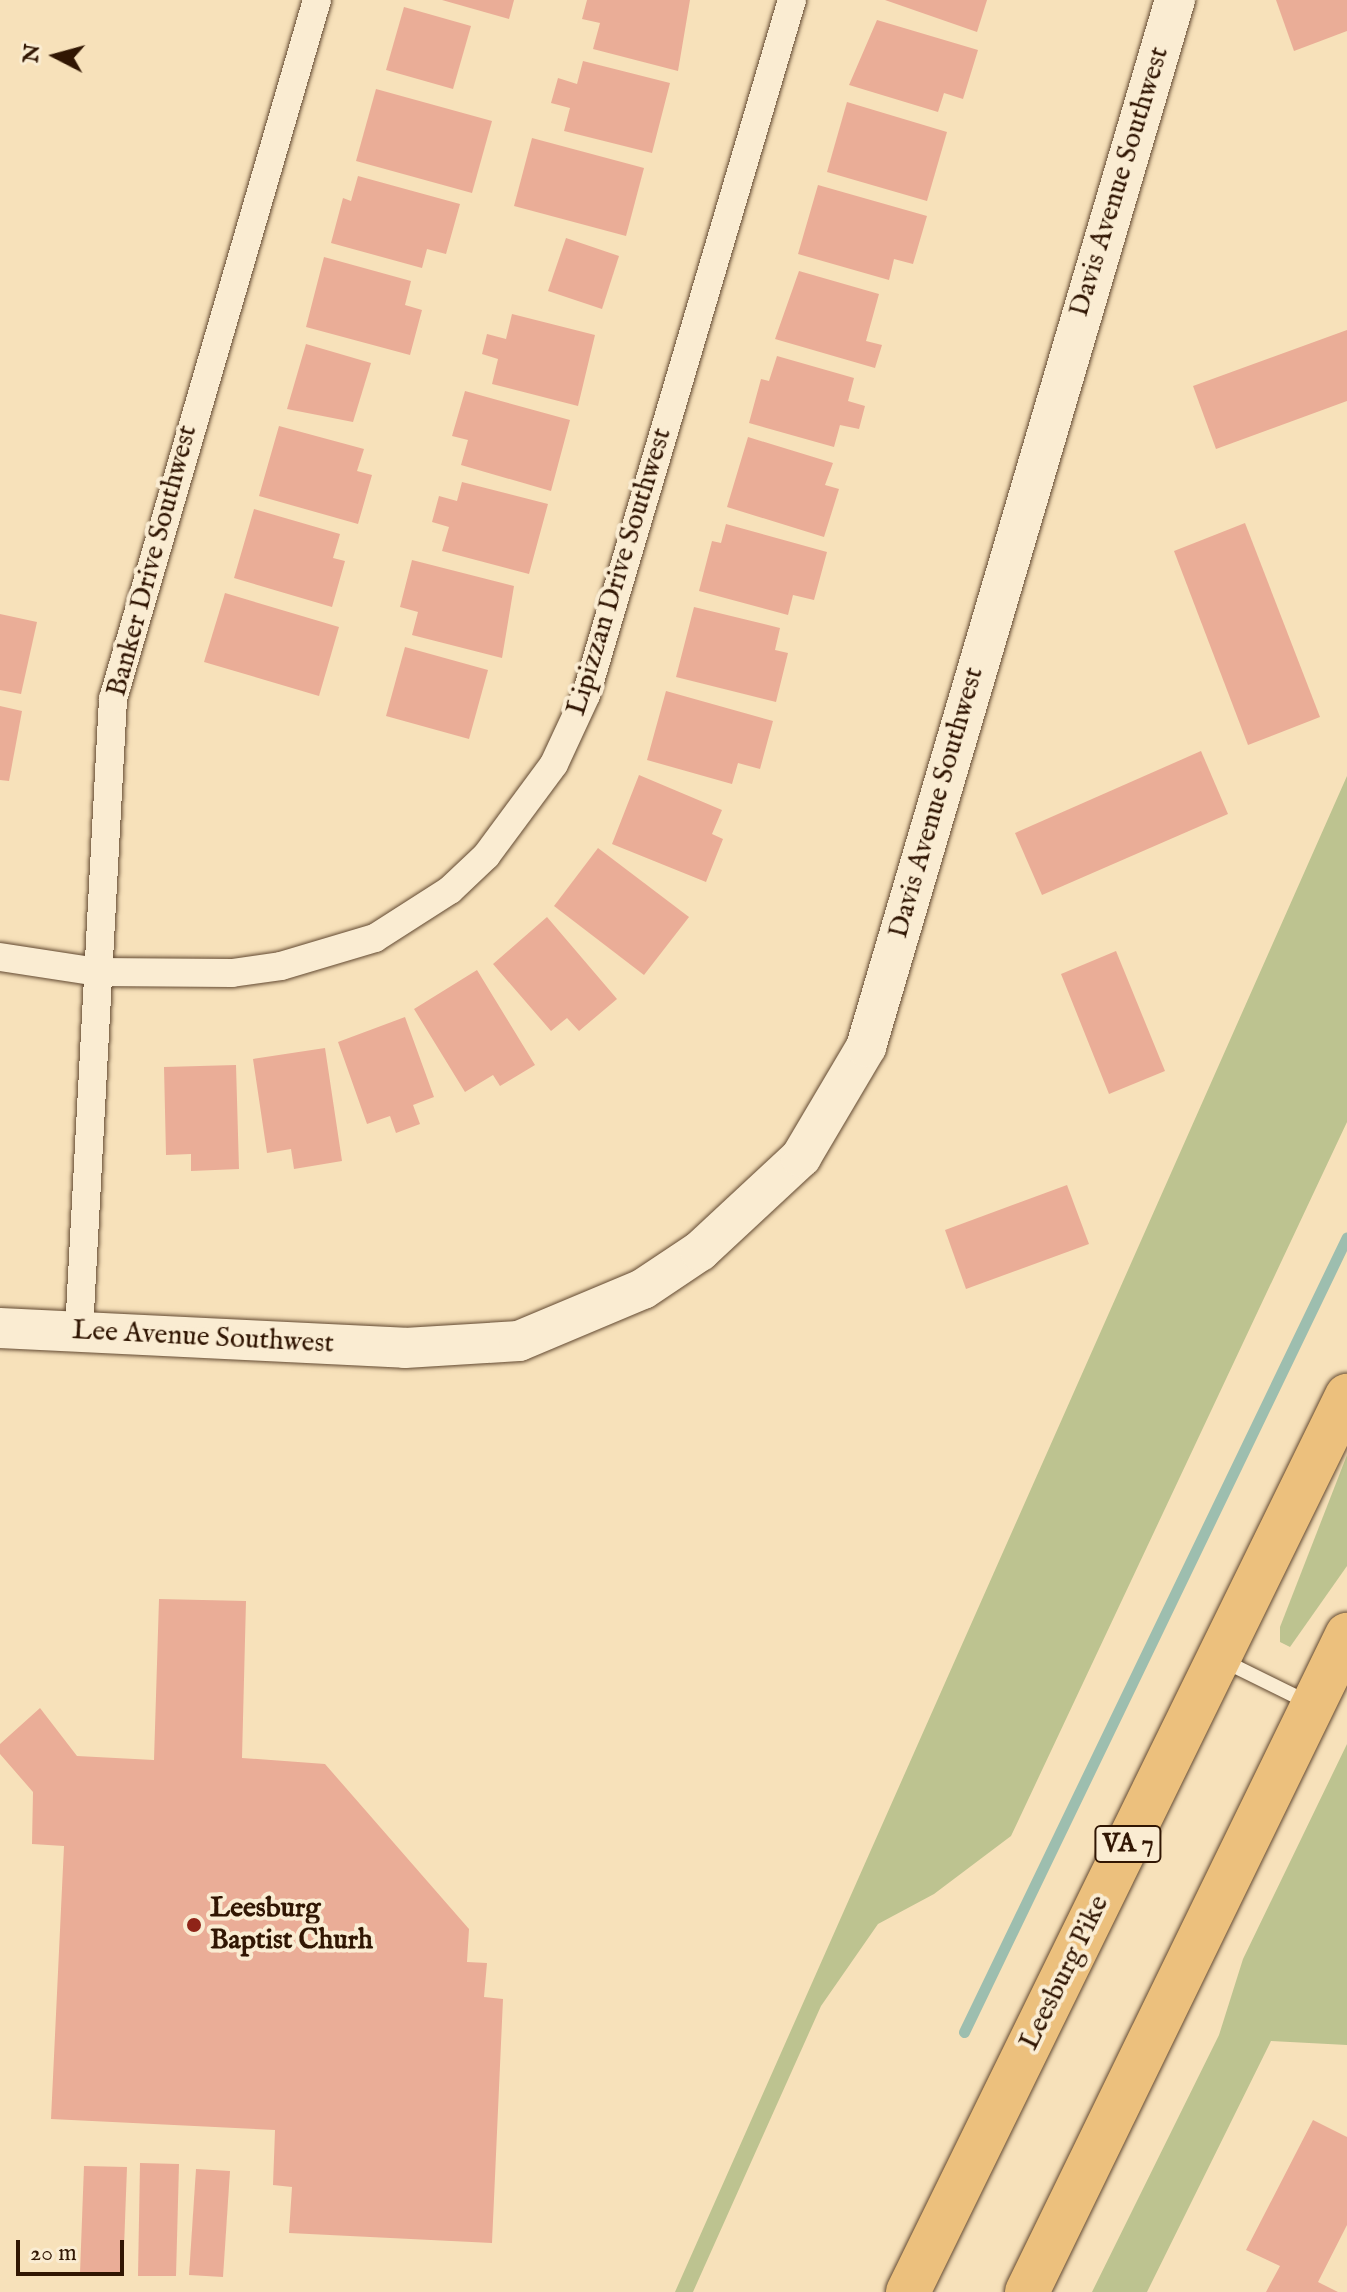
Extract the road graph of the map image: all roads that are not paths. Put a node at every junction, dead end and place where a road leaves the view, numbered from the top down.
1 (317, 0) edge
2 (792, 0) edge
3 (1175, 0) edge
4 (0, 957) edge
5 (98, 972) junction
6 (0, 1328) edge
7 (79, 1331) junction
8 (405, 1348) joint
9 (1347, 1396) edge
10 (1347, 1635) edge
11 (1219, 1658) junction
12 (1313, 1705) junction
13 (908, 2292) edge
14 (1027, 2292) edge

1 - 5 street, Banker Drive Southwest
2 - 5 street, Lipizzan Drive Southwest
3 - 8 street, Davis Avenue Southwest
4 - 5 street, Lipizzan Drive Southwest
5 - 7 street, Banker Drive Southwest
6 - 7 street, Lee Avenue Southwest
7 - 8 street, Lee Avenue Southwest
9 - 11 highway, Leesburg Pike / VA 7
10 - 12 highway
11 - 12 lane
11 - 13 highway, Leesburg Pike / VA 7
12 - 14 highway

